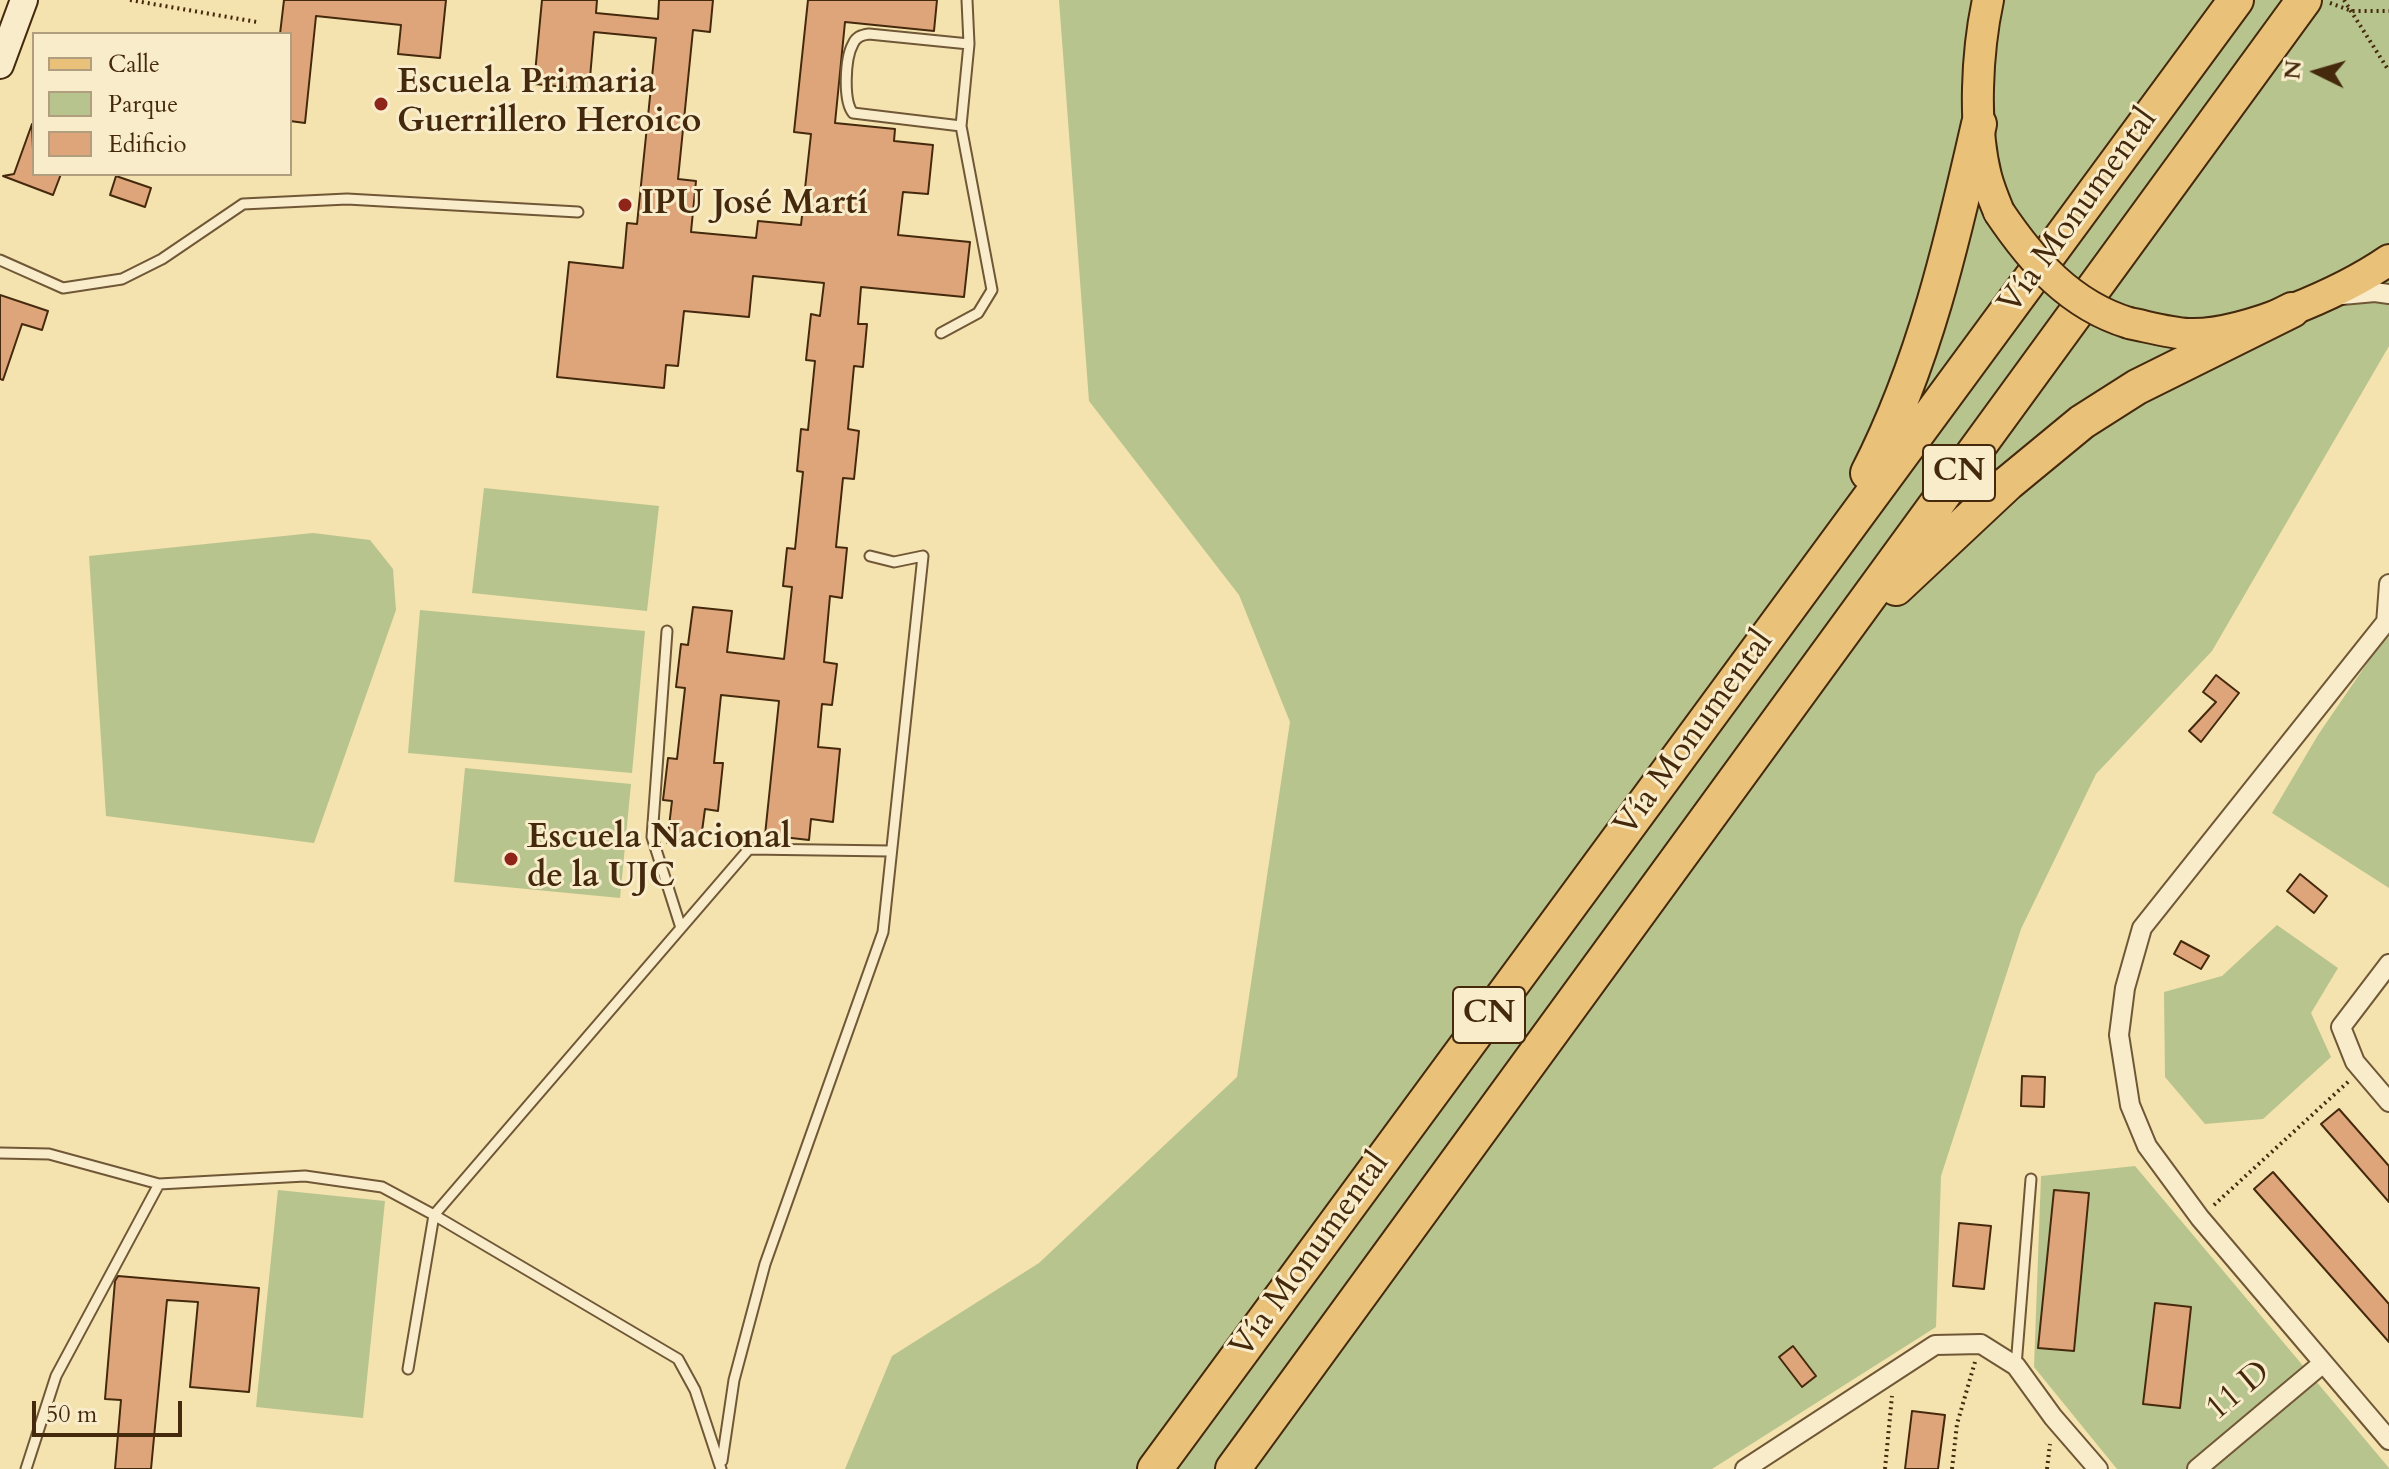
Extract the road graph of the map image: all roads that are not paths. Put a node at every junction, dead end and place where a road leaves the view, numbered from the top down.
1 (24, 0) edge
2 (967, 0) edge
3 (2236, 0) edge
4 (2304, 0) edge
5 (1984, 7) edge
6 (969, 44) junction
7 (0, 65) edge
8 (1979, 124) junction
9 (961, 126) junction
10 (578, 212) dead end
11 (0, 260) edge
12 (2389, 260) edge
13 (2389, 294) edge
14 (2304, 304) junction
15 (941, 333) dead end
16 (870, 556) dead end
17 (1822, 561) junction
18 (2389, 584) edge
19 (2388, 623) edge
20 (667, 631) dead end
21 (1818, 669) junction
22 (890, 851) junction
23 (681, 928) junction
24 (2389, 964) edge
25 (2389, 1102) edge
26 (0, 1153) edge
27 (2031, 1179) dead end
28 (159, 1184) junction
29 (434, 1215) junction
30 (2322, 1364) junction
31 (2016, 1366) junction
32 (408, 1369) dead end
33 (2389, 1440) edge
34 (721, 1467) edge
35 (26, 1469) edge
36 (1155, 1469) edge
37 (1233, 1469) edge
38 (1745, 1469) edge
39 (2098, 1469) edge
40 (2197, 1469) edge

1 - 7 main road
2 - 6 lane
3 - 17 highway, Vía Monumental / CN
4 - 21 highway, Vía Monumental / CN
5 - 8 main road
6 - 9 lane
6 - 9 lane
8 - 14 main road, bridge
8 - 17 highway
9 - 15 lane
10 - 11 lane
12 - 14 main road
13 - 14 street
14 - 21 highway
16 - 22 lane
17 - 36 highway, Vía Monumental / CN
18 - 19 street
19 - 30 street
20 - 23 lane
21 - 37 highway, Vía Monumental / CN
22 - 23 lane
22 - 34 lane
23 - 29 lane
24 - 25 street
26 - 28 lane
27 - 31 lane
28 - 29 lane
28 - 35 lane
29 - 32 lane
29 - 34 lane
30 - 33 street
30 - 40 street, 11 D
31 - 38 street
31 - 39 street

